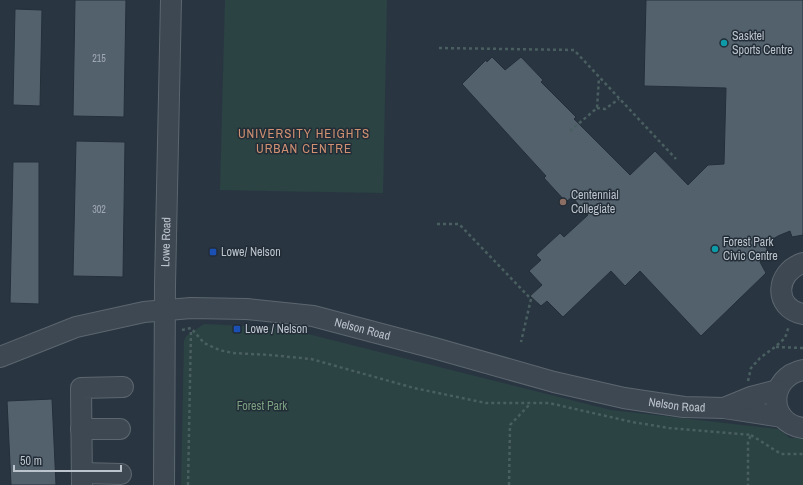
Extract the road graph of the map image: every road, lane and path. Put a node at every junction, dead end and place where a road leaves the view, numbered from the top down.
1 (171, 0) edge
2 (439, 48) dead end
3 (599, 77) junction
4 (619, 99) junction
5 (597, 108) junction
6 (570, 130) dead end
7 (676, 159) dead end
8 (437, 224) dead end
9 (803, 264) edge
10 (191, 308) junction
11 (164, 311) junction
12 (803, 314) edge
13 (191, 328) junction
14 (521, 342) dead end
15 (775, 347) dead end
16 (803, 348) edge
17 (0, 357) edge
18 (803, 370) edge
19 (123, 388) dead end
20 (778, 390) junction
21 (531, 403) junction
22 (724, 408) junction
23 (782, 417) junction
24 (803, 428) edge
25 (81, 429) junction
26 (120, 429) dead end
27 (751, 435) junction
28 (803, 454) edge
29 (121, 474) dead end
30 (82, 479) edge
31 (164, 485) edge
32 (188, 485) edge
33 (509, 485) edge
34 (748, 485) edge

1 - 11 street, Lowe Road
2 - 3 path
3 - 4 path
3 - 5 path
4 - 5 path
4 - 7 path
5 - 6 path
8 - 14 path
9 - 12 street
10 - 11 street, Nelson Road
10 - 13 path
10 - 22 street, Nelson Road
11 - 17 street, Nelson Road
11 - 31 street, Lowe Road
13 - 21 path
13 - 32 path
15 - 16 path
18 - 20 street
19 - 25 street
20 - 22 street, Nelson Road
20 - 23 street
21 - 27 path
21 - 33 path
22 - 23 street, Nelson Road
23 - 24 street, Nelson Road
25 - 26 street
25 - 30 street
27 - 28 path
27 - 34 path
29 - 30 street

